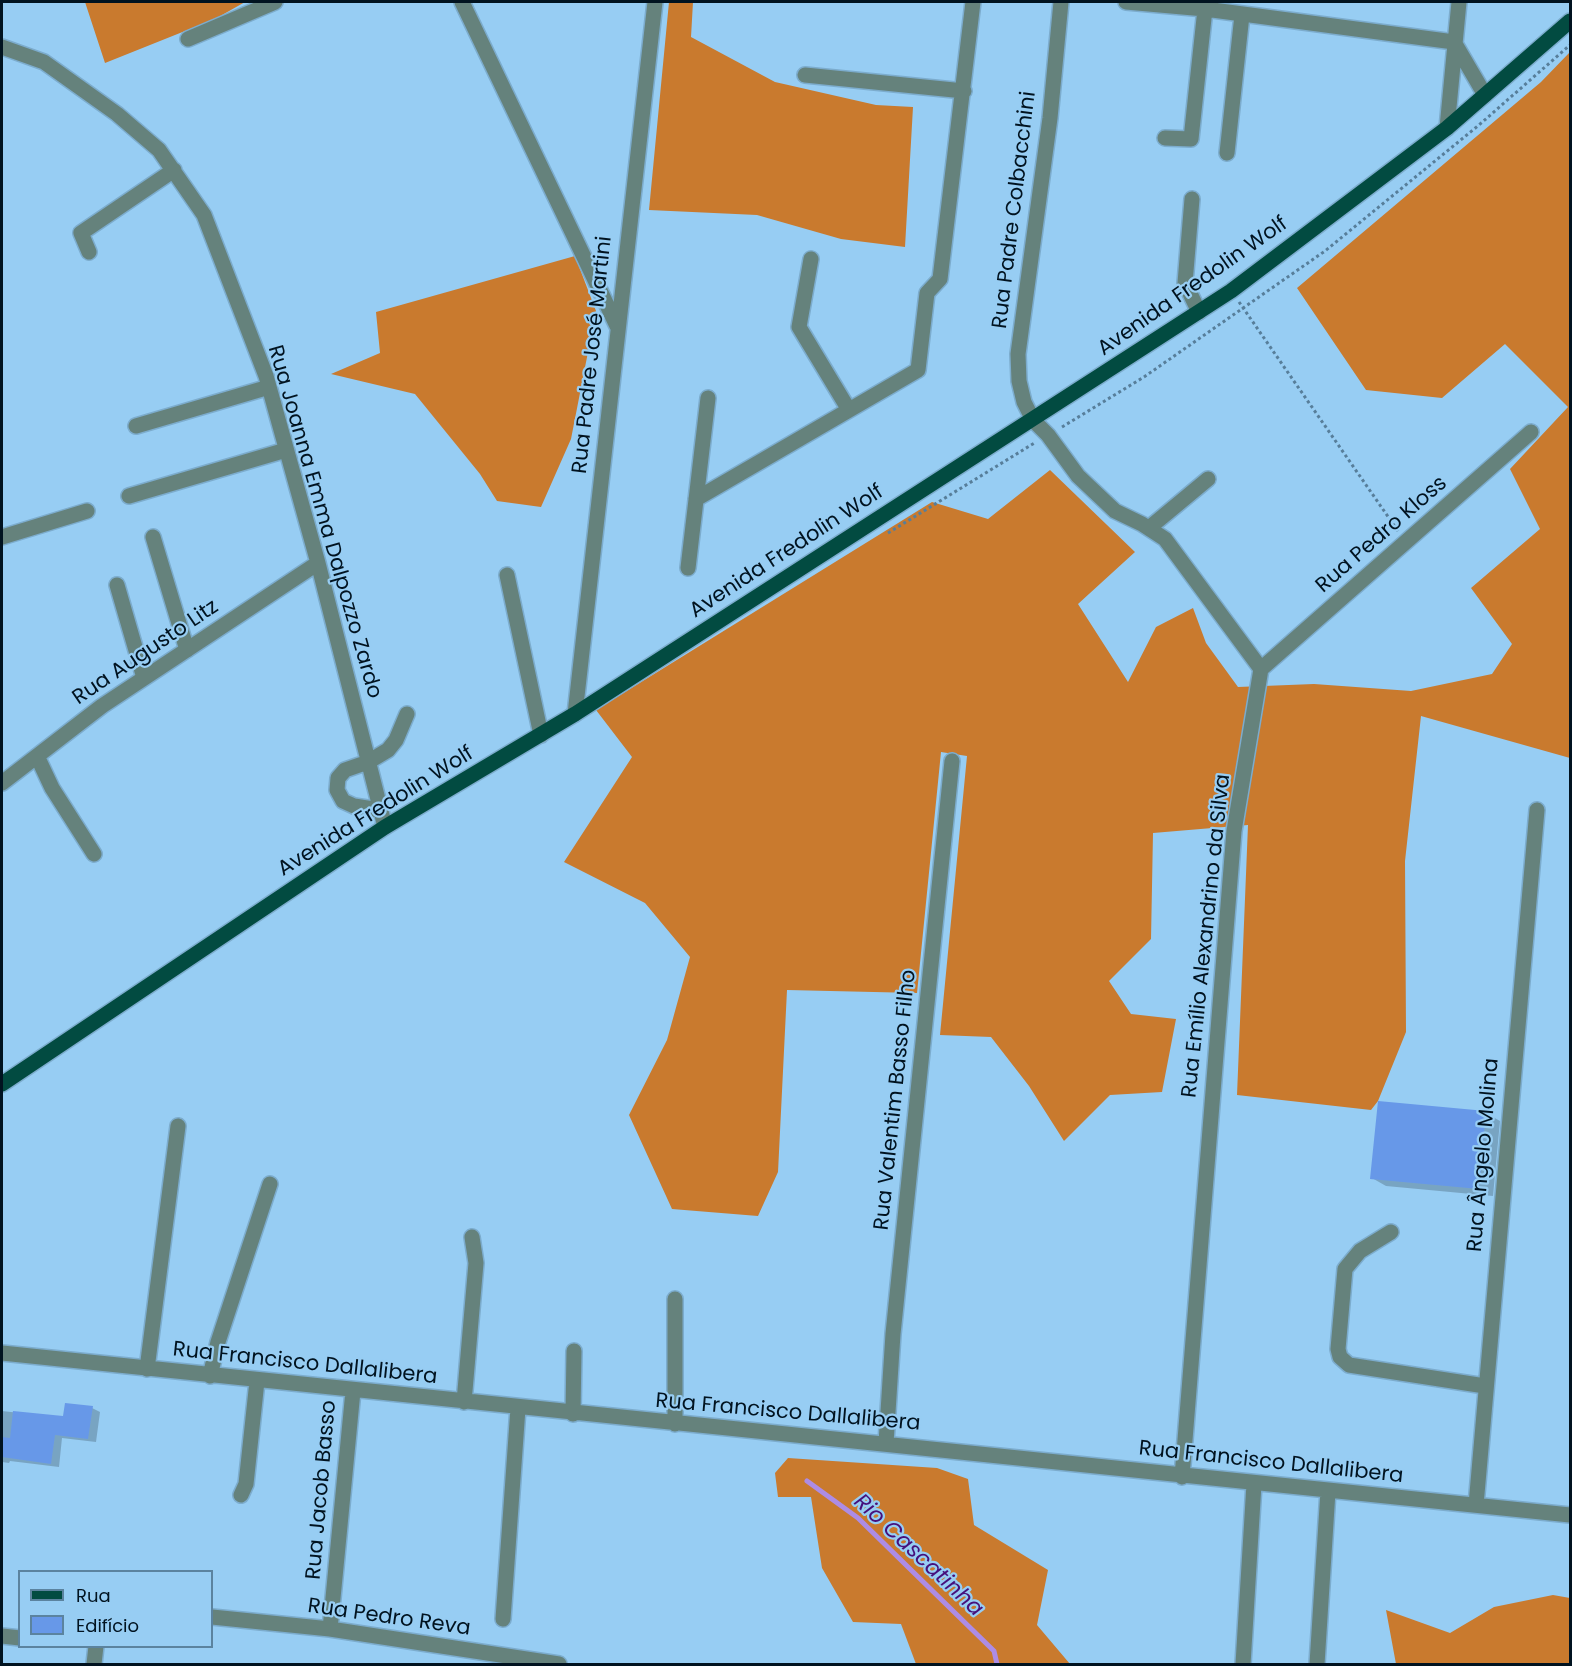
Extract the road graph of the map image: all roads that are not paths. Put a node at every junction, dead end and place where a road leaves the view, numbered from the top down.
1 (275, 2) edge
2 (462, 2) edge
3 (655, 2) edge
4 (973, 2) edge
5 (1061, 2) edge
6 (1126, 2) edge
7 (1459, 2) edge
8 (1181, 4) edge
9 (1205, 9) junction
10 (1242, 15) junction
11 (1570, 21) edge
12 (188, 39) dead end
13 (1454, 42) junction
14 (2, 47) edge
15 (805, 75) dead end
16 (964, 91) junction
17 (1485, 95) junction
18 (1447, 128) junction
19 (1165, 138) dead end
20 (1227, 153) dead end
21 (174, 170) junction
22 (1191, 199) dead end
23 (89, 252) dead end
24 (811, 259) dead end
25 (1199, 312) junction
26 (617, 326) junction
27 (268, 387) junction
28 (708, 398) dead end
29 (849, 410) junction
30 (1033, 420) junction
31 (136, 426) dead end
32 (1531, 432) dead end
33 (286, 450) junction
34 (1208, 479) dead end
35 (129, 496) dead end
36 (696, 499) junction
37 (87, 511) dead end
38 (1149, 528) junction
39 (2, 537) edge
40 (153, 537) dead end
41 (318, 563) junction
42 (688, 568) dead end
43 (507, 575) dead end
44 (117, 585) dead end
45 (187, 650) junction
46 (1261, 669) junction
47 (144, 678) junction
48 (407, 714) dead end
49 (575, 714) junction
50 (541, 735) junction
51 (37, 756) junction
52 (952, 761) dead end
53 (368, 762) junction
54 (2, 783) edge
55 (381, 810) junction
56 (1537, 810) dead end
57 (385, 828) junction
58 (94, 854) dead end
59 (2, 1084) edge
60 (178, 1126) dead end
61 (270, 1184) dead end
62 (1391, 1232) dead end
63 (472, 1237) dead end
64 (675, 1299) dead end
65 (574, 1351) dead end
66 (2, 1353) edge
67 (147, 1369) junction
68 (210, 1376) junction
69 (257, 1381) junction
70 (1485, 1386) junction
71 (353, 1391) junction
72 (464, 1402) junction
73 (518, 1408) junction
74 (573, 1414) junction
75 (675, 1424) junction
76 (886, 1443) junction
77 (1182, 1477) junction
78 (1254, 1484) junction
79 (1328, 1491) junction
80 (241, 1495) dead end
81 (1476, 1505) junction
82 (1570, 1515) edge
83 (213, 1617) edge
84 (502, 1619) dead end
85 (330, 1629) junction
86 (2, 1636) edge
87 (18, 1638) edge
88 (96, 1648) edge
89 (94, 1665) edge
90 (559, 1665) edge
91 (1243, 1665) edge
92 (1317, 1665) edge

1 - 12 street
2 - 26 street
3 - 26 street, Rua Padre José Martini
4 - 16 street
5 - 30 street, Rua Padre Colbacchini
6 - 8 street
7 - 13 street
8 - 9 street
9 - 10 street
9 - 19 street
10 - 13 street
10 - 20 street
11 - 17 main road, Avenida Fredolin Wolf
13 - 17 street
13 - 18 street
14 - 21 street, Rua Joanna Emma Dalpozzo Zardo
15 - 16 street
16 - 29 street
17 - 18 main road, Avenida Fredolin Wolf
18 - 25 main road, Avenida Fredolin Wolf
21 - 23 street
21 - 27 street, Rua Joanna Emma Dalpozzo Zardo
22 - 25 street
24 - 29 street
25 - 30 main road, Avenida Fredolin Wolf
26 - 49 street, Rua Padre José Martini
27 - 31 street
27 - 33 street, Rua Joanna Emma Dalpozzo Zardo
28 - 36 street
29 - 36 street
30 - 38 street
30 - 49 main road, Avenida Fredolin Wolf
32 - 46 street, Rua Pedro Kloss
33 - 35 street
33 - 41 street, Rua Joanna Emma Dalpozzo Zardo
34 - 38 street
36 - 42 street
37 - 39 street
38 - 46 street
40 - 45 street
41 - 45 street, Rua Augusto Litz
41 - 53 street, Rua Joanna Emma Dalpozzo Zardo
43 - 50 street
44 - 47 street
45 - 47 street, Rua Augusto Litz
46 - 77 street, Rua Emílio Alexandrino da Silva
47 - 51 street, Rua Augusto Litz
48 - 53 street
49 - 50 main road, Avenida Fredolin Wolf
50 - 57 main road, Avenida Fredolin Wolf
51 - 54 street, Rua Augusto Litz
51 - 58 street
52 - 76 street, Rua Valentim Basso Filho
53 - 55 street, Rua Joanna Emma Dalpozzo Zardo
53 - 55 street
55 - 57 street, Rua Joanna Emma Dalpozzo Zardo
56 - 70 street, Rua Ângelo Molina
57 - 59 main road, Avenida Fredolin Wolf
60 - 67 street
61 - 68 street
62 - 70 street
63 - 72 street
64 - 75 street
65 - 74 street
66 - 67 street, Rua Francisco Dallalibera
67 - 68 street, Rua Francisco Dallalibera
68 - 69 street, Rua Francisco Dallalibera
69 - 71 street, Rua Francisco Dallalibera
69 - 80 street
70 - 81 street, Rua Ângelo Molina
71 - 72 street, Rua Francisco Dallalibera
71 - 85 street, Rua Jacob Basso
72 - 73 street, Rua Francisco Dallalibera
73 - 74 street, Rua Francisco Dallalibera
73 - 84 street
74 - 75 street, Rua Francisco Dallalibera
75 - 76 street, Rua Francisco Dallalibera
76 - 77 street, Rua Francisco Dallalibera
77 - 78 street, Rua Francisco Dallalibera
78 - 79 street, Rua Francisco Dallalibera
78 - 91 street
79 - 81 street, Rua Francisco Dallalibera
79 - 92 street
81 - 82 street, Rua Francisco Dallalibera
83 - 85 street, Rua Pedro Reva
85 - 90 street, Rua Pedro Reva
86 - 87 street
88 - 89 street

